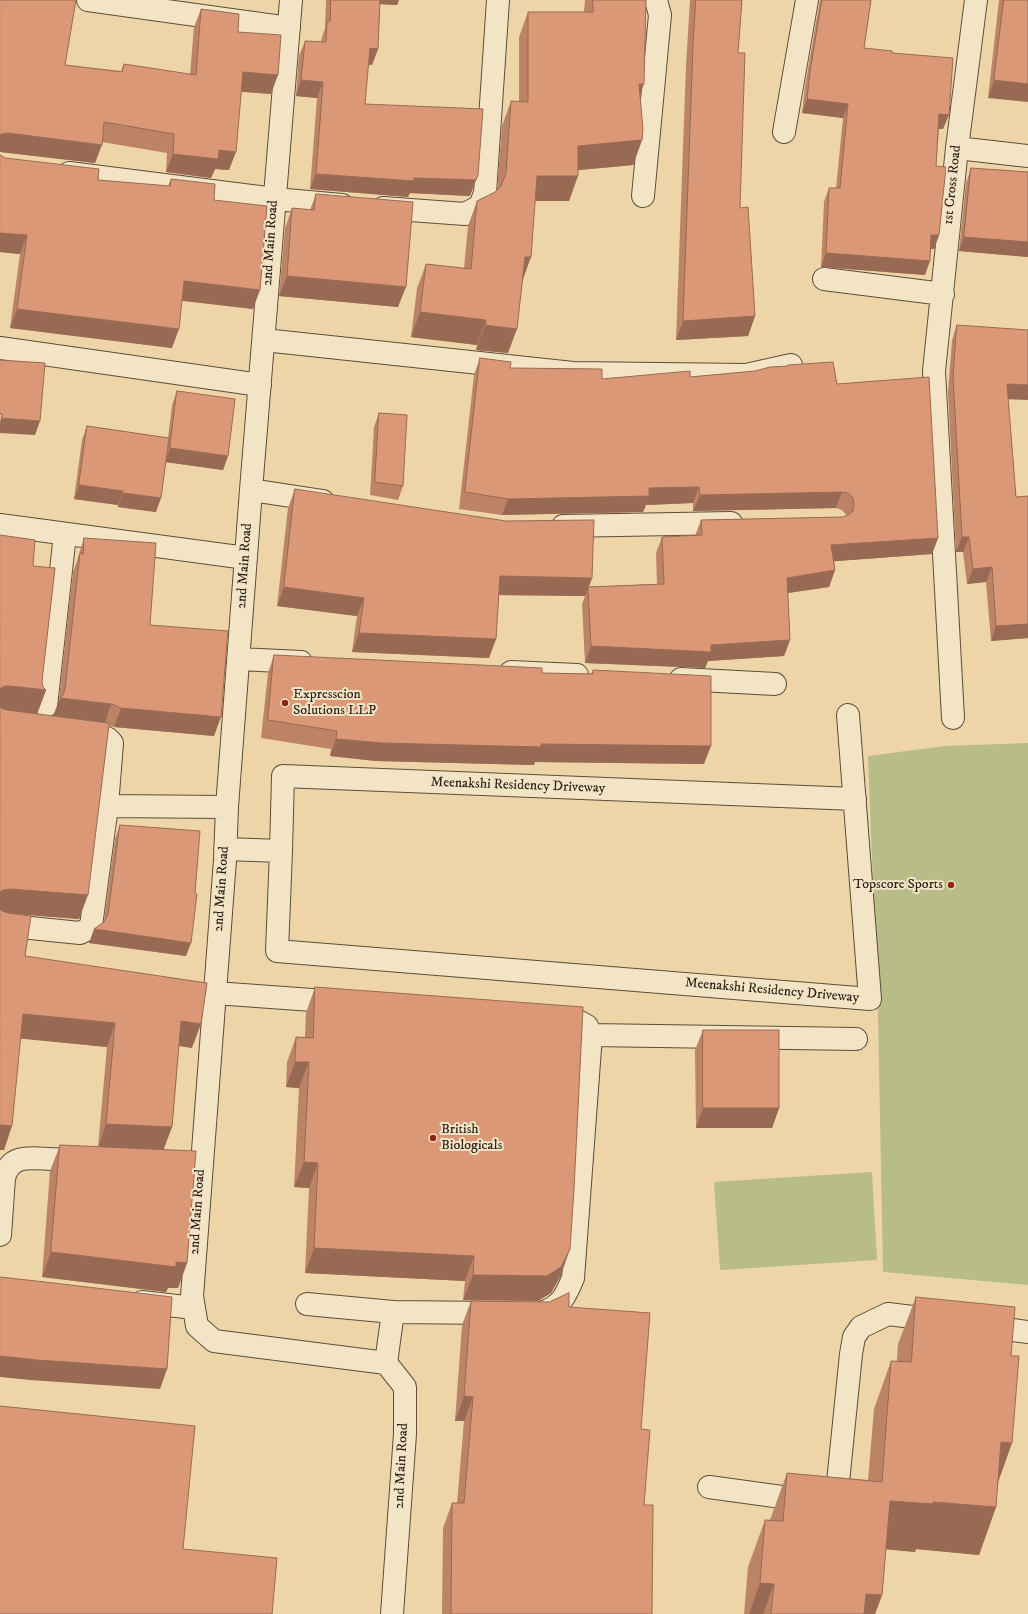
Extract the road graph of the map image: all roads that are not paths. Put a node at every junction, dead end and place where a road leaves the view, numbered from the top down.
1 (88, 0) edge
2 (291, 0) edge
3 (498, 0) edge
4 (656, 0) edge
5 (807, 0) edge
6 (976, 0) edge
7 (289, 28) junction
8 (784, 132) dead end
9 (957, 148) junction
10 (1028, 156) edge
11 (47, 170) edge
12 (643, 196) dead end
13 (275, 199) junction
14 (824, 278) dead end
15 (942, 294) junction
16 (264, 340) junction
17 (0, 348) edge
18 (791, 365) edge
19 (260, 385) junction
20 (251, 490) junction
21 (344, 504) edge
22 (748, 522) edge
23 (0, 525) edge
24 (541, 527) edge
25 (65, 534) junction
26 (246, 558) junction
27 (239, 659) junction
28 (318, 663) edge
29 (491, 671) edge
30 (594, 675) edge
31 (665, 679) edge
32 (775, 684) dead end
33 (46, 706) dead end
34 (848, 715) dead end
35 (953, 718) dead end
36 (63, 730) edge
37 (855, 799) junction
38 (107, 806) junction
39 (227, 808) junction
40 (225, 855) junction
41 (280, 856) junction
42 (0, 925) edge
43 (215, 993) junction
44 (356, 1004) edge
45 (537, 1017) edge
46 (591, 1035) junction
47 (856, 1039) dead end
48 (102, 1161) edge
49 (0, 1235) edge
50 (124, 1300) edge
51 (307, 1304) dead end
52 (194, 1308) junction
53 (393, 1312) junction
54 (1028, 1332) edge
55 (386, 1363) junction
56 (709, 1487) dead end
57 (392, 1614) edge

1 - 7 street
2 - 7 street, 2nd Main Road
3 - 13 street
4 - 12 street
5 - 8 street
6 - 9 street, 1st Cross Road
7 - 13 street, 2nd Main Road
9 - 10 street
9 - 15 street, 1st Cross Road
11 - 13 street
13 - 16 street, 2nd Main Road
14 - 15 street
15 - 35 street, 1st Cross Road
16 - 18 street
16 - 19 street, 2nd Main Road
17 - 19 street
19 - 20 street, 2nd Main Road
20 - 21 street
20 - 26 street, 2nd Main Road
22 - 24 street
23 - 25 street
25 - 26 street
25 - 33 street
26 - 27 street, 2nd Main Road
27 - 28 street
27 - 39 street, 2nd Main Road
29 - 30 street
31 - 32 street
34 - 37 street
36 - 38 street
37 - 41 street, Meenakshi Residency Driveway
37 - 41 street, Meenakshi Residency Driveway
38 - 39 street
38 - 42 street
39 - 40 street, 2nd Main Road
40 - 41 street
40 - 43 street, 2nd Main Road
43 - 44 street
43 - 52 street, 2nd Main Road
45 - 46 street
46 - 47 street
46 - 53 street
48 - 49 street
50 - 52 street
51 - 53 street
52 - 55 street, 2nd Main Road
53 - 55 street
54 - 56 street
55 - 57 street, 2nd Main Road

